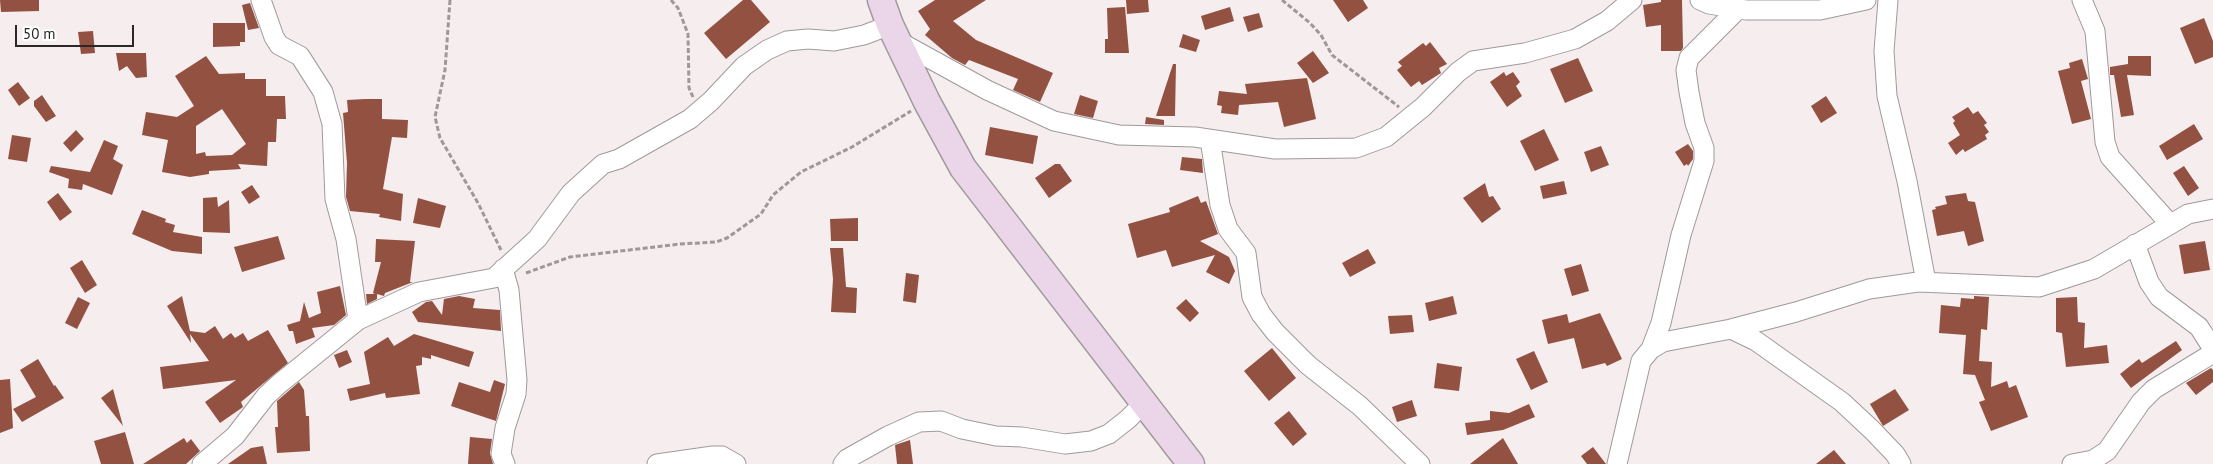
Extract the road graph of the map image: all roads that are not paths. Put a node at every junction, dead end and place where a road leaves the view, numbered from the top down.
1 (261, 0) edge
2 (881, 0) edge
3 (1632, 0) edge
4 (1700, 0) edge
5 (1866, 0) edge
6 (1888, 0) edge
7 (2082, 0) edge
8 (1841, 3) edge
9 (1738, 9) junction
10 (894, 33) junction
11 (1210, 139) junction
12 (2213, 209) edge
13 (2170, 224) junction
14 (2136, 244) junction
15 (506, 271) junction
16 (1926, 282) junction
17 (358, 320) junction
18 (1731, 328) junction
19 (1651, 349) junction
20 (2213, 351) edge
21 (1145, 402) junction
22 (845, 461) edge
23 (202, 464) edge
24 (505, 464) edge
25 (657, 464) edge
26 (736, 464) edge
27 (828, 464) edge
28 (1191, 464) edge
29 (1420, 464) edge
30 (1617, 464) edge
31 (1901, 464) edge
32 (2072, 464) edge

1 - 17 street
2 - 10 street
3 - 11 street
4 - 9 street
5 - 8 street
6 - 16 street
7 - 13 street
8 - 9 street
9 - 19 street
10 - 11 street
10 - 15 street
10 - 21 street
11 - 29 street
12 - 13 street
13 - 14 street
14 - 16 street
14 - 20 street
15 - 17 street
15 - 24 street
16 - 18 street
17 - 23 street
18 - 19 street
18 - 31 street
19 - 30 street
20 - 32 street
21 - 22 street
21 - 28 street
22 - 27 street
25 - 26 street

